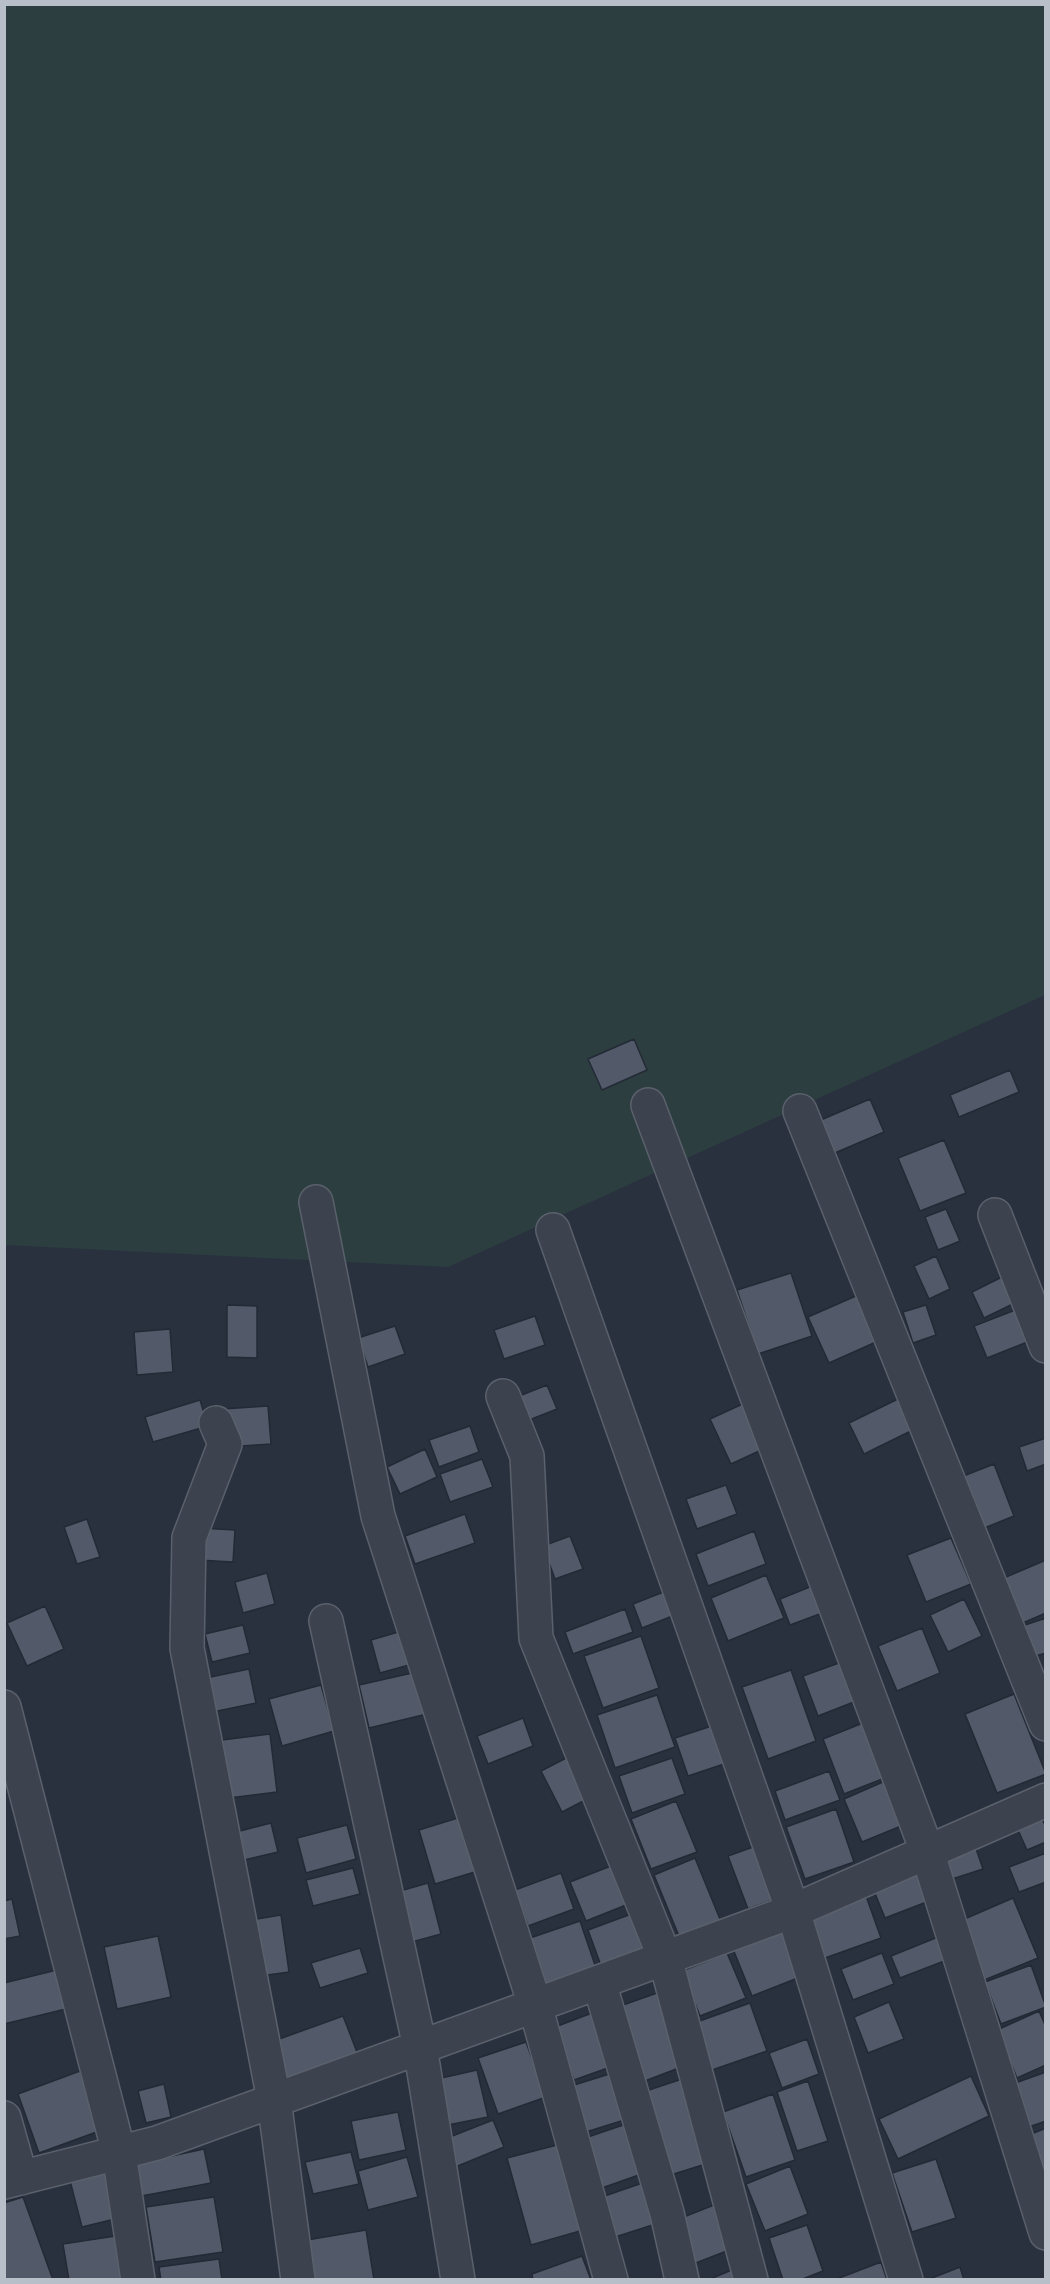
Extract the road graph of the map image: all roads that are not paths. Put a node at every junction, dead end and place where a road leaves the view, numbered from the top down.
1 (648, 1105) dead end
2 (800, 1111) dead end
3 (316, 1202) dead end
4 (995, 1215) dead end
5 (553, 1230) dead end
6 (1046, 1346) edge
7 (503, 1396) dead end
8 (216, 1423) dead end
9 (326, 1621) dead end
10 (4, 1707) edge
11 (1046, 1724) edge
12 (1046, 1800) edge
13 (927, 1851) junction
14 (793, 1911) junction
15 (665, 1958) junction
16 (599, 1982) junction
17 (535, 2005) junction
18 (420, 2047) junction
19 (274, 2100) junction
20 (4, 2118) edge
21 (119, 2153) junction
22 (13, 2180) edge
23 (1046, 2233) edge
24 (138, 2280) edge
25 (298, 2280) edge
26 (458, 2280) edge
27 (611, 2280) edge
28 (682, 2280) edge
29 (750, 2280) edge
30 (906, 2280) edge

1 - 13 street
2 - 11 street
3 - 17 street
4 - 6 street
5 - 14 street
7 - 15 street
8 - 19 street
9 - 18 street
10 - 21 street
12 - 13 street
13 - 14 street
13 - 23 street
14 - 15 street
14 - 30 street
15 - 16 street
15 - 29 street
16 - 17 street
16 - 28 street
17 - 18 street
17 - 27 street
18 - 19 street
18 - 26 street
19 - 21 street
19 - 25 street
20 - 22 street
21 - 22 street
21 - 24 street

